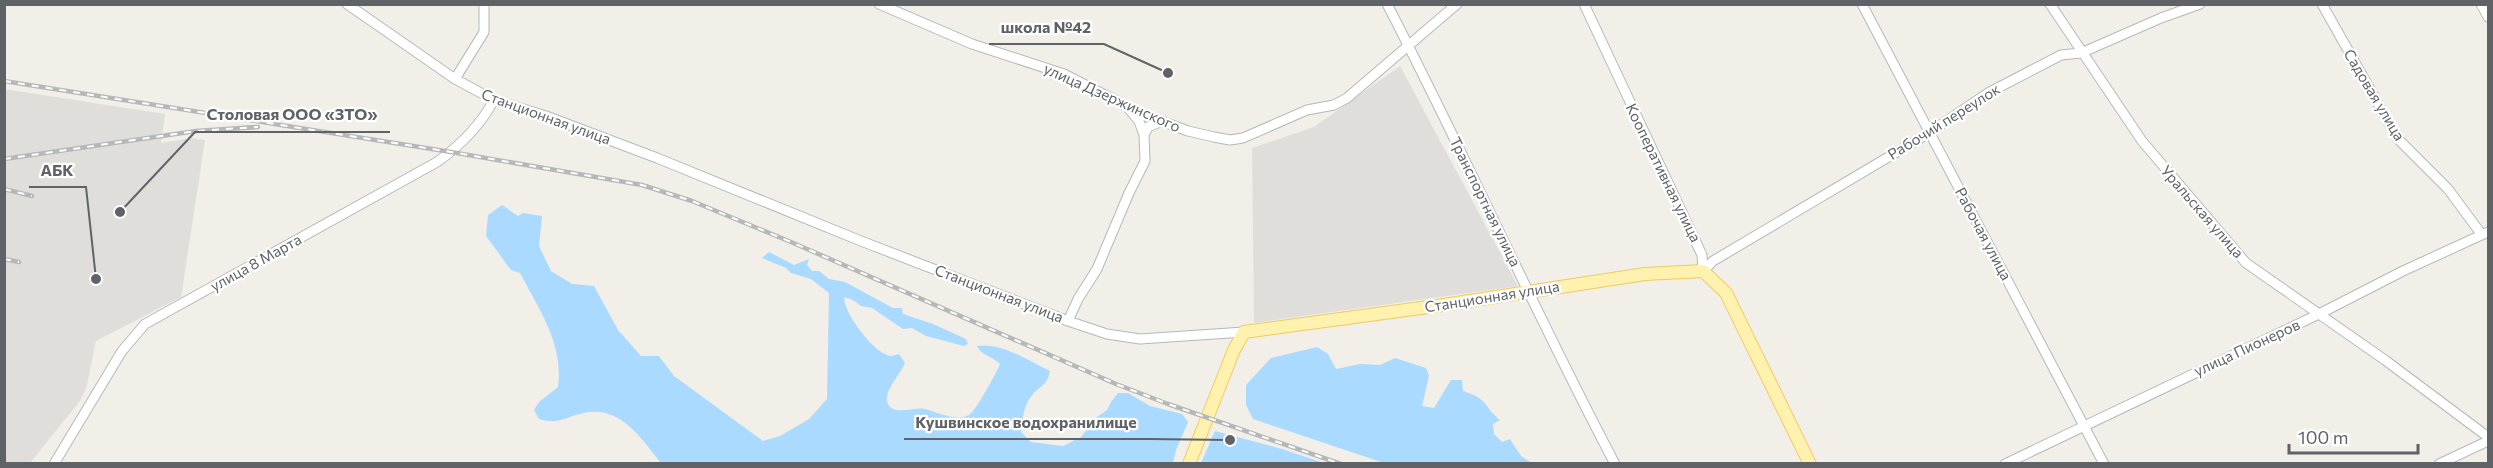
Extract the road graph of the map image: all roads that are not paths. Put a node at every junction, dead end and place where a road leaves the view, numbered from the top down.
1 (347, 4) edge
2 (484, 4) edge
3 (879, 4) edge
4 (1387, 4) edge
5 (1457, 4) edge
6 (1584, 4) edge
7 (1862, 4) edge
8 (2050, 4) edge
9 (2200, 4) edge
10 (2322, 4) edge
11 (2481, 4) edge
12 (2488, 17) edge
13 (1409, 47) junction
14 (2081, 53) junction
15 (455, 79) junction
16 (494, 100) junction
17 (1128, 107) junction
18 (1162, 121) junction
19 (1929, 133) junction
20 (1144, 135) junction
21 (2485, 233) edge
22 (1703, 271) junction
23 (1528, 291) junction
24 (2319, 314) junction
25 (1068, 321) junction
26 (1244, 332) junction
27 (2085, 425) junction
28 (2488, 439) edge
29 (54, 464) edge
30 (1189, 464) edge
31 (1615, 464) edge
32 (1810, 464) edge
33 (2005, 464) edge
34 (2104, 464) edge
35 (2439, 464) edge

1 - 15 street, Станционная улица
2 - 15 street
3 - 17 street, улица Дзержинского
4 - 13 street, Транспортная улица
5 - 13 street
6 - 22 street, Кооперативная улица
7 - 19 street, Рабочая улица
8 - 14 street, Уральская улица
9 - 14 street, Рабочий переулок
10 - 21 street, Садовая улица
11 - 12 street
13 - 18 street, улица Дзержинского
13 - 23 street, Транспортная улица
14 - 19 street, Рабочий переулок
14 - 24 street, Уральская улица
15 - 16 street, Станционная улица
16 - 25 street, Станционная улица
16 - 29 street, улица 8 Марта
17 - 18 street, улица Дзержинского
17 - 20 street
18 - 20 street
19 - 22 street, Рабочий переулок
19 - 27 street, Рабочая улица
20 - 25 street
21 - 24 street, улица Пионеров
22 - 23 main road, Станционная улица
22 - 32 main road
23 - 26 main road, Станционная улица
23 - 31 street, Транспортная улица
24 - 27 street, улица Пионеров
24 - 28 street, Уральская улица
25 - 26 street, Станционная улица
26 - 30 main road
27 - 33 street, улица Пионеров
27 - 34 street, Рабочая улица
28 - 35 street

